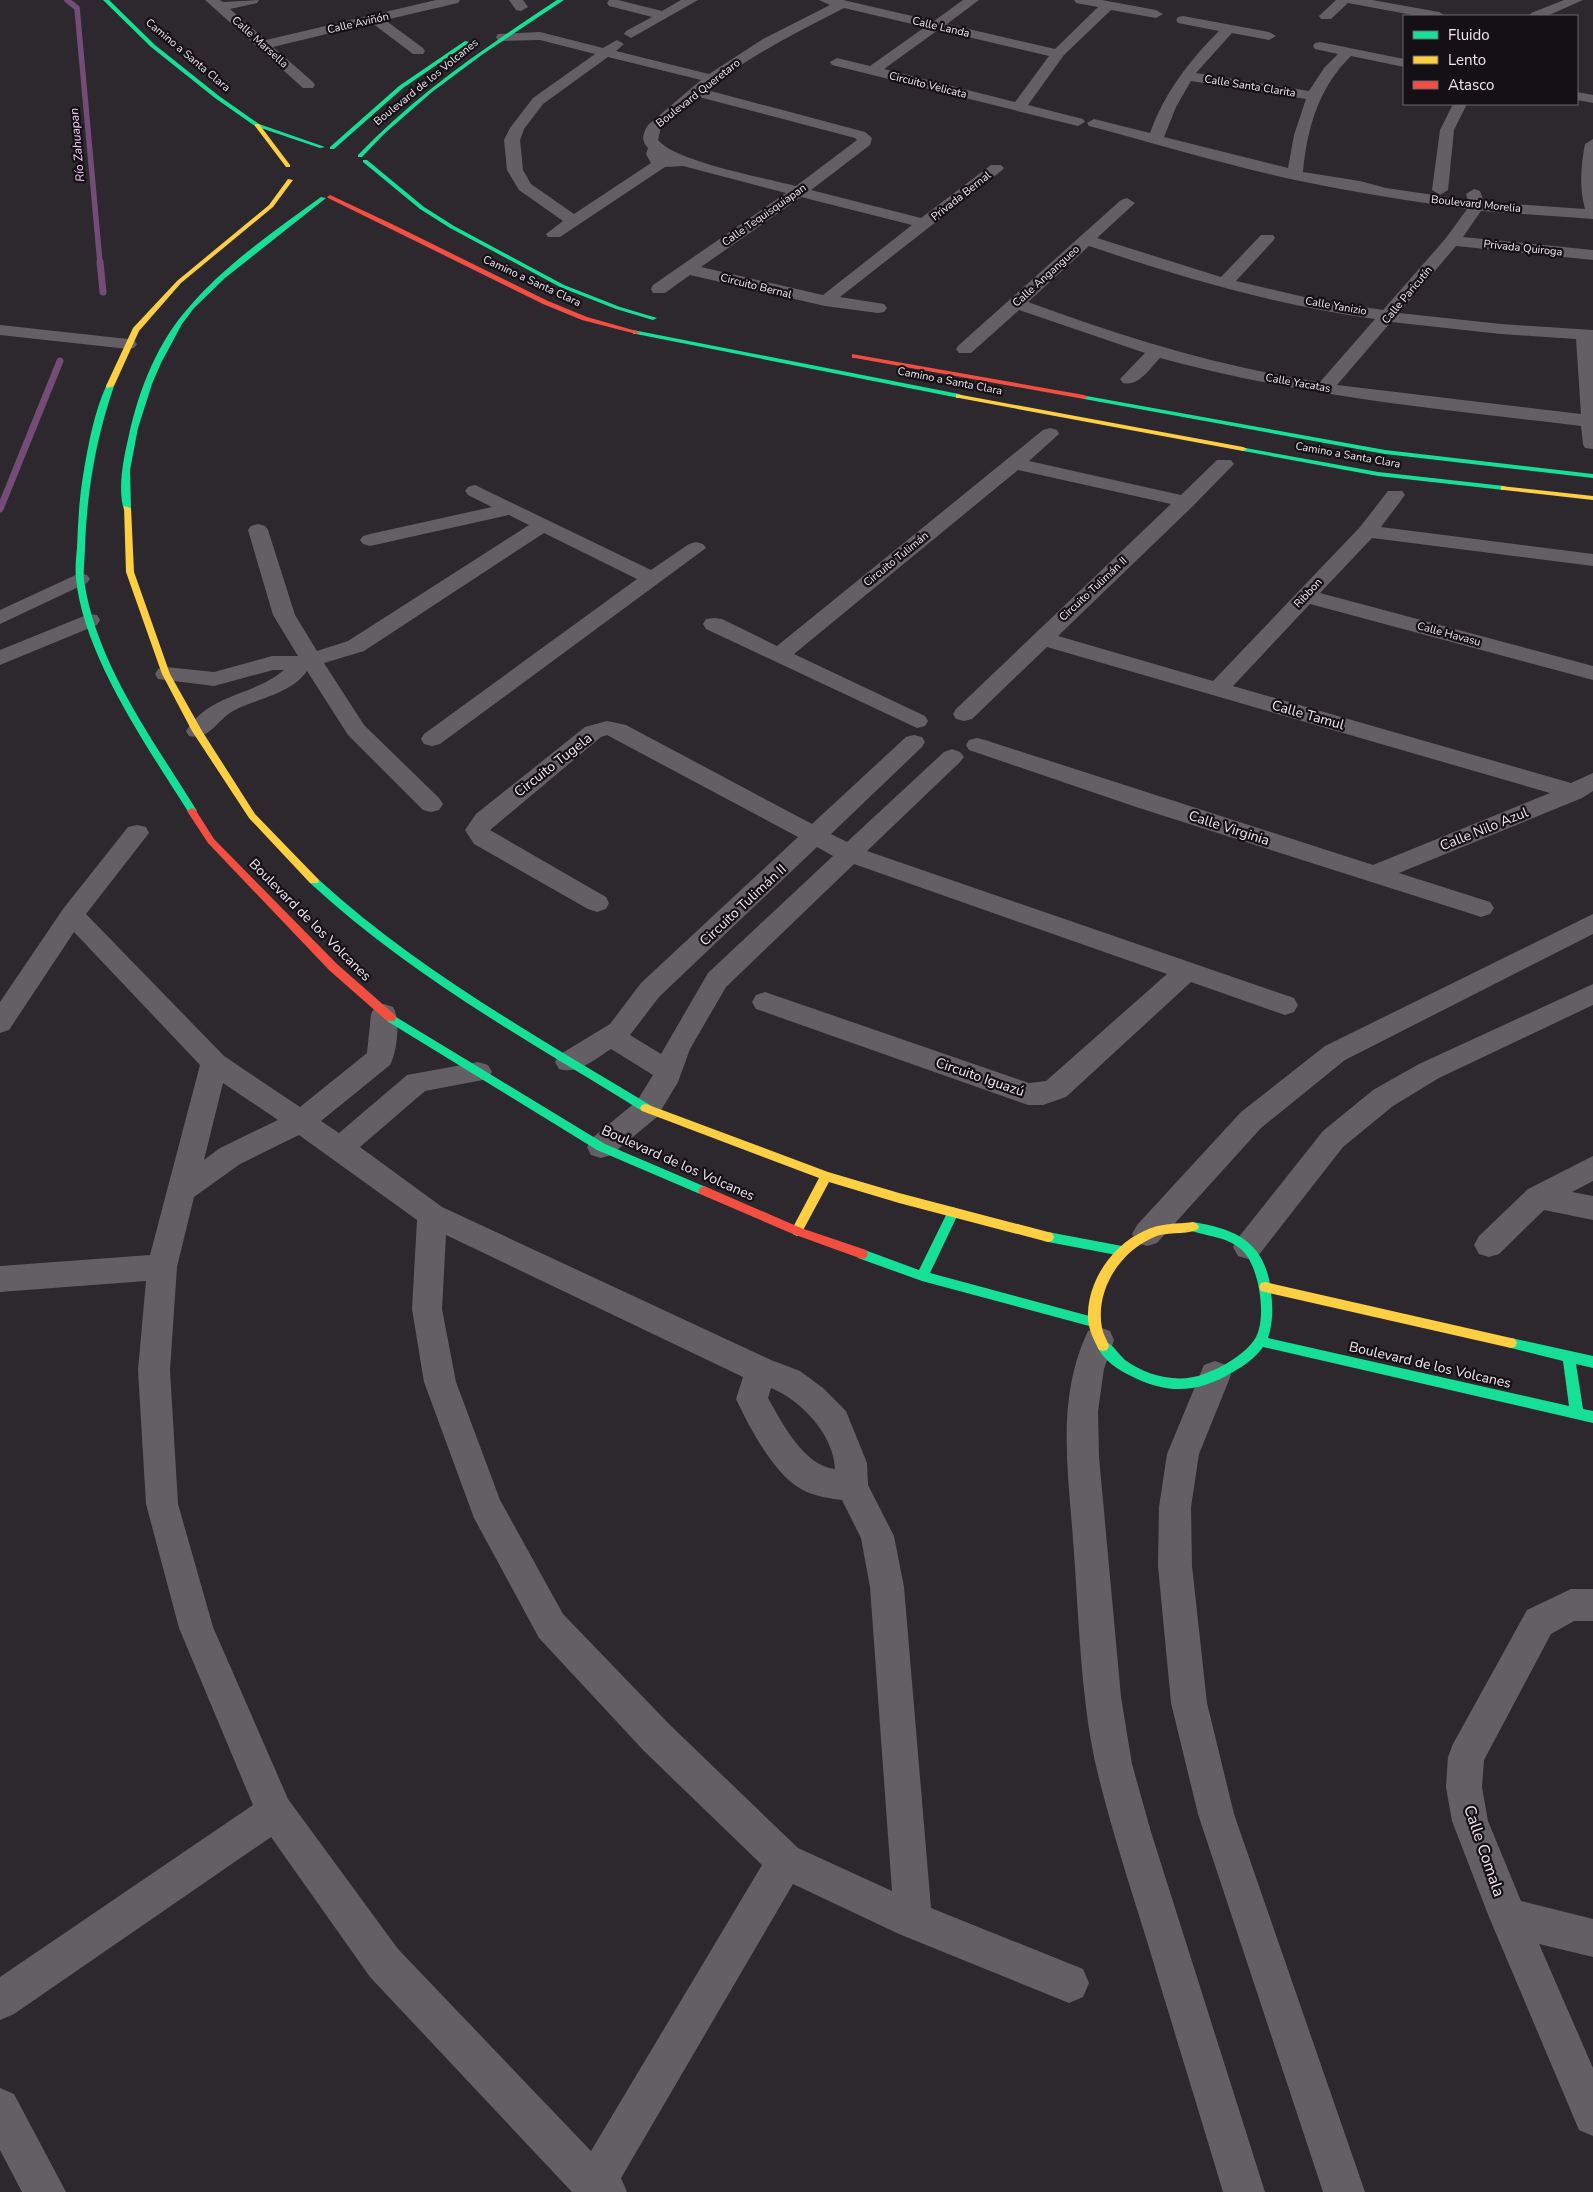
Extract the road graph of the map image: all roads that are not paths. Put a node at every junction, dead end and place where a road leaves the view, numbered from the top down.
1 (106, 0) edge
2 (252, 0) edge
3 (453, 0) edge
4 (533, 0) edge
5 (562, 0) edge
6 (691, 0) edge
7 (826, 0) edge
8 (972, 0) edge
9 (1081, 0) edge
10 (1344, 0) edge
11 (1350, 0) edge
12 (1576, 0) edge
13 (614, 3) dead end
14 (216, 4) edge
15 (842, 4) junction
16 (433, 5) junction
17 (1109, 5) junction
18 (516, 6) edge
19 (1156, 14) dead end
20 (662, 15) junction
21 (1433, 15) edge
22 (1538, 15) edge
23 (1326, 16) dead end
24 (532, 18) junction
25 (375, 19) junction
26 (1183, 20) dead end
27 (936, 26) junction
28 (404, 29) junction
29 (1229, 29) junction
30 (545, 31) junction
31 (480, 33) dead end
32 (631, 34) dead end
33 (1269, 36) dead end
34 (503, 37) junction
35 (263, 45) junction
36 (1320, 46) dead end
37 (611, 48) junction
38 (418, 51) dead end
39 (1348, 52) junction
40 (1056, 54) junction
41 (440, 60) junction
42 (836, 62) dead end
43 (1403, 63) edge
44 (465, 64) junction
45 (872, 71) junction
46 (718, 74) junction
47 (1186, 76) junction
48 (412, 79) junction
49 (440, 84) junction
50 (308, 85) dead end
51 (697, 92) junction
52 (1315, 96) junction
53 (1578, 96) edge
54 (1593, 99) edge
55 (1460, 105) edge
56 (1019, 107) junction
57 (1078, 122) dead end
58 (1094, 123) dead end
59 (257, 125) junction
60 (1156, 138) junction
61 (1593, 144) edge
62 (327, 148) junction
63 (659, 155) junction
64 (363, 158) junction
65 (288, 166) junction
66 (996, 168) dead end
67 (1295, 175) junction
68 (360, 176) dead end
69 (290, 180) junction
70 (1360, 186) junction
71 (1440, 190) junction
72 (799, 191) junction
73 (345, 192) dead end
74 (326, 197) junction
75 (1475, 200) junction
76 (1127, 203) dead end
77 (1592, 207) edge
78 (574, 221) junction
79 (925, 224) junction
80 (554, 234) dead end
81 (1268, 238) dead end
82 (1086, 240) junction
83 (1452, 241) junction
84 (215, 252) junction
85 (1593, 255) edge
86 (246, 257) junction
87 (688, 269) junction
88 (179, 282) junction
89 (1224, 284) junction
90 (211, 286) junction
91 (659, 289) dead end
92 (825, 301) junction
93 (1016, 303) junction
94 (878, 308) dead end
95 (1389, 316) junction
96 (665, 321) dead end
97 (0, 330) edge
98 (1589, 335) edge
99 (128, 344) junction
100 (965, 349) dead end
101 (1156, 352) junction
102 (842, 354) dead end
103 (1129, 379) dead end
104 (1324, 389) junction
105 (1590, 421) junction
106 (1050, 434) dead end
107 (1592, 444) dead end
108 (1014, 463) junction
109 (1224, 464) dead end
110 (1593, 476) edge
111 (475, 491) dead end
112 (1395, 495) dead end
113 (1593, 498) edge
114 (1186, 502) junction
115 (510, 509) junction
116 (543, 525) junction
117 (258, 530) dead end
118 (1367, 531) junction
119 (370, 540) dead end
120 (696, 548) dead end
121 (1593, 560) edge
122 (652, 578) junction
123 (80, 579) junction
124 (1305, 596) junction
125 (0, 618) edge
126 (89, 620) junction
127 (714, 624) dead end
128 (1041, 638) junction
129 (779, 655) junction
130 (0, 658) edge
131 (306, 662) junction
132 (1593, 673) edge
133 (166, 674) junction
134 (214, 679) junction
135 (1218, 689) junction
136 (225, 706) junction
137 (935, 720) junction
138 (197, 731) junction
139 (432, 739) dead end
140 (977, 745) junction
141 (952, 757) junction
142 (1584, 786) edge
143 (431, 804) dead end
144 (138, 833) dead end
145 (816, 836) junction
146 (848, 853) junction
147 (1374, 874) junction
148 (597, 903) dead end
149 (1481, 908) dead end
150 (72, 915) junction
151 (1593, 923) edge
152 (685, 959) junction
153 (1188, 970) junction
154 (717, 980) junction
155 (1593, 994) edge
156 (765, 1002) dead end
157 (1285, 1005) dead end
158 (384, 1014) junction
159 (0, 1023) edge
160 (610, 1036) junction
161 (380, 1058) junction
162 (569, 1062) junction
163 (214, 1063) junction
164 (669, 1071) junction
165 (478, 1072) junction
166 (417, 1082) junction
167 (647, 1109) junction
168 (300, 1122) junction
169 (601, 1147) junction
170 (340, 1148) junction
171 (1593, 1167) edge
172 (826, 1176) junction
173 (182, 1190) junction
174 (1538, 1198) junction
175 (1593, 1208) edge
176 (953, 1212) junction
177 (432, 1215) junction
178 (797, 1231) junction
179 (1147, 1234) junction
180 (1489, 1245) dead end
181 (1248, 1247) junction
182 (1122, 1251) junction
183 (162, 1267) junction
184 (922, 1276) junction
185 (0, 1279) edge
186 (1265, 1287) junction
187 (1096, 1331) junction
188 (1259, 1341) junction
189 (1569, 1357) junction
190 (1593, 1362) edge
191 (760, 1370) junction
192 (1214, 1375) junction
193 (1577, 1414) junction
194 (1593, 1417) edge
195 (852, 1486) junction
196 (1582, 1605) edge
197 (274, 1812) junction
198 (785, 1861) junction
199 (1508, 1917) junction
200 (913, 1920) junction
201 (1593, 1938) edge
202 (1070, 1983) dead end
203 (0, 2000) edge
204 (0, 2108) edge
205 (1593, 2116) edge
206 (598, 2190) edge
207 (45, 2192) edge
208 (1244, 2192) edge
209 (1344, 2192) edge

1 - 59 street, Camino a Santa Clara
2 - 14 street
3 - 16 street, Calle Aviñón
4 - 18 street
5 - 24 street, Boulevard de los Volcanes
6 - 20 street
7 - 15 street, Calle Landa
8 - 27 street
9 - 17 street
10 - 23 street
11 - 21 street
12 - 22 street
13 - 20 street
14 - 35 street, Calle Marsella
15 - 27 street, Calle Landa
15 - 46 street, Boulevard Queretaro
16 - 25 street, Calle Aviñón
16 - 28 street
17 - 19 street
17 - 40 street
20 - 32 street
24 - 30 street
24 - 34 street, Boulevard de los Volcanes
25 - 28 street
25 - 35 street, Calle Aviñón
26 - 29 street
27 - 40 street, Calle Landa
27 - 45 street
28 - 38 street
29 - 33 street
29 - 47 street
30 - 34 street
30 - 37 street
31 - 41 street, Boulevard de los Volcanes
34 - 44 street, Boulevard de los Volcanes
35 - 50 street, Calle Marsella
36 - 39 street
37 - 46 street
37 - 78 street
39 - 43 street
39 - 52 street
40 - 56 street
41 - 44 street
41 - 48 street, Boulevard de los Volcanes
42 - 45 street, Circuito Velicata
44 - 49 street, Boulevard de los Volcanes
45 - 56 street, Circuito Velicata
46 - 51 street, Boulevard Queretaro
47 - 52 street, Calle Santa Clarita
47 - 60 street
48 - 49 street
48 - 62 street, Boulevard de los Volcanes
49 - 64 street, Boulevard de los Volcanes
51 - 63 street, Boulevard Queretaro
51 - 72 street, Calle Tequisquiapan
52 - 67 street
53 - 54 street
55 - 71 street
56 - 57 street, Circuito Velicata
58 - 60 street, Boulevard Morelia
59 - 62 street, Camino a Santa Clara
59 - 65 street, Camino a Santa Clara
60 - 67 street, Boulevard Morelia
61 - 77 street
62 - 64 street, Camino a Santa Clara
62 - 65 street, Boulevard de los Volcanes
63 - 72 street
63 - 78 street
64 - 68 street
64 - 96 street, Camino a Santa Clara
65 - 69 street
66 - 79 street, Privada Bernal
67 - 70 street, Boulevard Morelia
69 - 74 street, Camino a Santa Clara
69 - 84 street, Boulevard de los Volcanes
70 - 71 street, Boulevard Morelia
70 - 75 street, Boulevard Morelia
71 - 75 street, Boulevard Morelia
72 - 79 street
72 - 87 street, Calle Tequisquiapan
73 - 74 street
74 - 86 street
74 - 113 street, Camino a Santa Clara
75 - 77 street, Boulevard Morelia
75 - 83 street, Calle Paricutín
76 - 82 street, Calle Angangueo
78 - 80 street
79 - 92 street
81 - 89 street
82 - 89 street, Calle Yanizio
82 - 93 street, Calle Angangueo
83 - 85 street, Privada Quiroga
83 - 95 street, Calle Paricutín
84 - 86 street
84 - 88 street, Boulevard de los Volcanes
86 - 90 street
87 - 91 street, Calle Tequisquiapan
87 - 92 street, Circuito Bernal
88 - 90 street
88 - 99 street, Boulevard de los Volcanes
89 - 95 street, Calle Yanizio
90 - 133 street
92 - 94 street, Circuito Bernal
93 - 100 street, Calle Angangueo
93 - 101 street, Calle Yacatas
95 - 98 street, Calle Yanizio
95 - 104 street, Calle Paricutín
97 - 99 street
98 - 105 street
99 - 123 street, Boulevard de los Volcanes
101 - 103 street
101 - 104 street, Calle Yacatas
102 - 110 street, Camino a Santa Clara
104 - 105 street, Calle Yacatas
105 - 107 street
106 - 108 street, Circuito Tulimán
108 - 114 street
108 - 129 street, Circuito Tulimán
109 - 114 street, Circuito Tulimán II
111 - 115 street
112 - 118 street, Ribbon
114 - 128 street, Circuito Tulimán II
115 - 116 street
115 - 119 street
116 - 122 street
116 - 131 street
117 - 131 street
118 - 121 street
118 - 124 street, Ribbon
120 - 122 street
122 - 139 street
123 - 125 street
123 - 126 street, Boulevard de los Volcanes
124 - 132 street, Calle Havasu
124 - 135 street, Ribbon
126 - 130 street
126 - 158 street, Boulevard de los Volcanes
127 - 129 street
128 - 135 street, Calle Tamul
128 - 137 street, Circuito Tulimán II
129 - 137 street
131 - 134 street
131 - 136 street
131 - 143 street
133 - 134 street
133 - 138 street
134 - 136 street
135 - 142 street, Calle Tamul
136 - 138 street
137 - 140 street
137 - 141 street
137 - 145 street, Circuito Tulimán II
138 - 162 street
140 - 141 street
140 - 147 street, Calle Virginia
141 - 146 street
142 - 147 street, Calle Nilo Azul
144 - 150 street
145 - 146 street
145 - 148 street, Circuito Tugela
145 - 152 street, Circuito Tulimán II
146 - 153 street
146 - 154 street
147 - 149 street, Calle Virginia
150 - 159 street
150 - 163 street
151 - 179 street
152 - 154 street
152 - 160 street, Circuito Tulimán II
153 - 156 street, Circuito Iguazú
153 - 157 street
154 - 164 street
155 - 181 street
158 - 161 street
158 - 165 street, Boulevard de los Volcanes
160 - 162 street, Circuito Tulimán II
160 - 164 street
161 - 166 street
161 - 168 street
162 - 167 street
163 - 168 street
163 - 173 street
164 - 167 street
165 - 166 street
165 - 169 street, Boulevard de los Volcanes
166 - 170 street
167 - 169 street
167 - 172 street
168 - 170 street
168 - 173 street
169 - 178 street, Boulevard de los Volcanes
170 - 177 street
171 - 174 street
172 - 176 street
172 - 178 street
173 - 183 street
174 - 175 street
174 - 180 street
176 - 182 street
176 - 184 street
177 - 191 street
177 - 198 street
178 - 184 street, Boulevard de los Volcanes
179 - 181 street
179 - 182 street
181 - 186 street
182 - 187 street
183 - 185 street
183 - 197 street
184 - 187 street, Boulevard de los Volcanes
186 - 188 street
186 - 189 street
187 - 192 street
187 - 208 street
188 - 192 street
188 - 193 street, Boulevard de los Volcanes
189 - 190 street
189 - 193 street
191 - 195 street
191 - 195 street
192 - 209 street
193 - 194 street, Boulevard de los Volcanes
195 - 200 street
196 - 199 street, Calle Comala
197 - 203 street
197 - 206 street
198 - 200 street
198 - 206 street
199 - 201 street
199 - 205 street, Calle Comala
200 - 202 street
204 - 207 street

